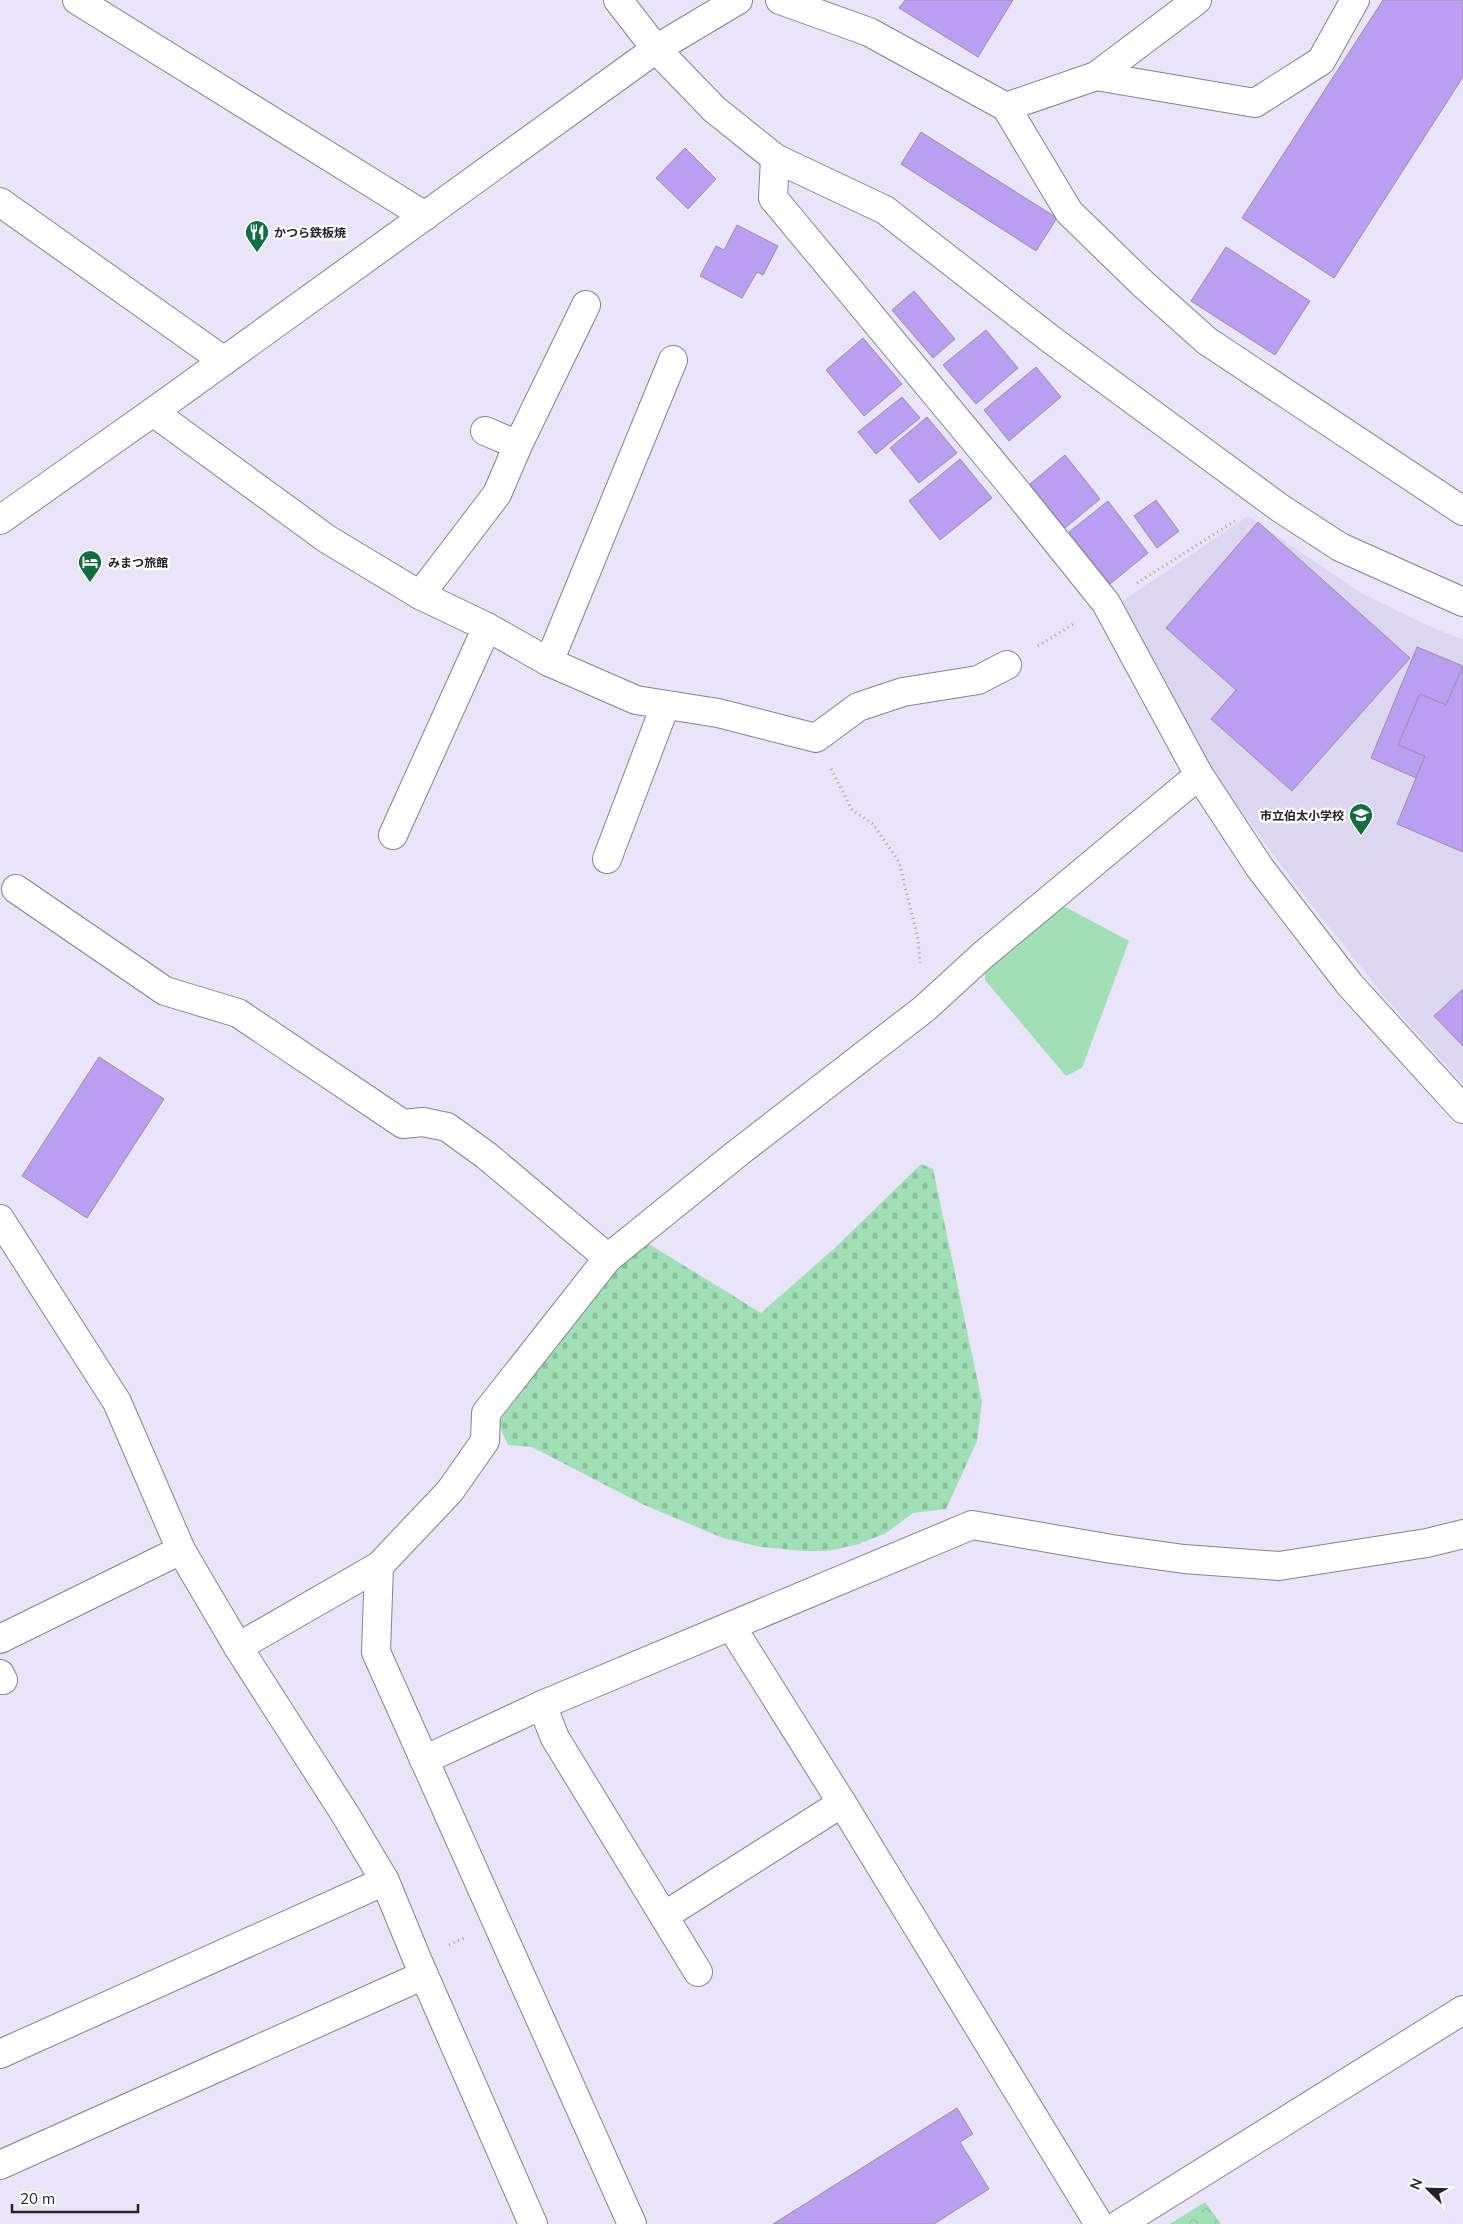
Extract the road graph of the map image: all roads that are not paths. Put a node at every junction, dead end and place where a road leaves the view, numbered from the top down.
1 (77, 0) edge
2 (618, 0) edge
3 (738, 0) edge
4 (780, 0) edge
5 (1196, 0) edge
6 (1355, 0) edge
7 (656, 49) junction
8 (1096, 76) junction
9 (1006, 107) junction
10 (775, 158) junction
11 (0, 202) edge
12 (425, 216) junction
13 (586, 305) dead end
14 (673, 360) dead end
15 (224, 362) junction
16 (153, 412) junction
17 (485, 431) dead end
18 (518, 445) junction
19 (1463, 511) edge
20 (0, 520) edge
21 (420, 595) junction
22 (1463, 602) edge
23 (487, 627) junction
24 (548, 662) junction
25 (1008, 665) road end
26 (665, 706) junction
27 (1199, 775) junction
28 (393, 835) dead end
29 (607, 859) dead end
30 (16, 889) dead end
31 (1463, 1110) edge
32 (0, 1219) edge
33 (608, 1258) junction
34 (1463, 1534) edge
35 (181, 1550) junction
36 (379, 1566) junction
37 (731, 1626) junction
38 (0, 1639) edge
39 (238, 1647) junction
40 (542, 1704) junction
41 (424, 1760) junction
42 (842, 1802) junction
43 (385, 1881) junction
44 (664, 1916) junction
45 (420, 1967) junction
46 (698, 1972) dead end
47 (1463, 2010) edge
48 (0, 2054) edge
49 (0, 2165) edge
50 (533, 2224) edge
51 (632, 2224) edge
52 (1099, 2224) edge
53 (1120, 2224) edge

1 - 12 street
2 - 7 street
3 - 7 street
4 - 9 street
5 - 8 street
6 - 8 street
7 - 10 street
7 - 12 street
8 - 9 street
9 - 19 street
10 - 22 street
10 - 27 street
11 - 15 street
12 - 15 street
13 - 18 street
14 - 24 street
15 - 16 street
16 - 20 street
16 - 21 street
17 - 18 street
18 - 21 street
21 - 23 street
23 - 24 street
23 - 28 street
24 - 26 street
25 - 26 street
26 - 29 street
27 - 31 street
27 - 33 street
30 - 33 street
32 - 35 street
33 - 36 street
34 - 37 street
35 - 38 street
35 - 39 street
36 - 39 street
36 - 41 street
37 - 40 street
37 - 42 street
39 - 43 street
40 - 41 street
40 - 44 street
41 - 51 street
42 - 44 street
42 - 52 street
43 - 45 street
43 - 48 street
44 - 46 street
45 - 49 street
45 - 50 street
47 - 53 street

